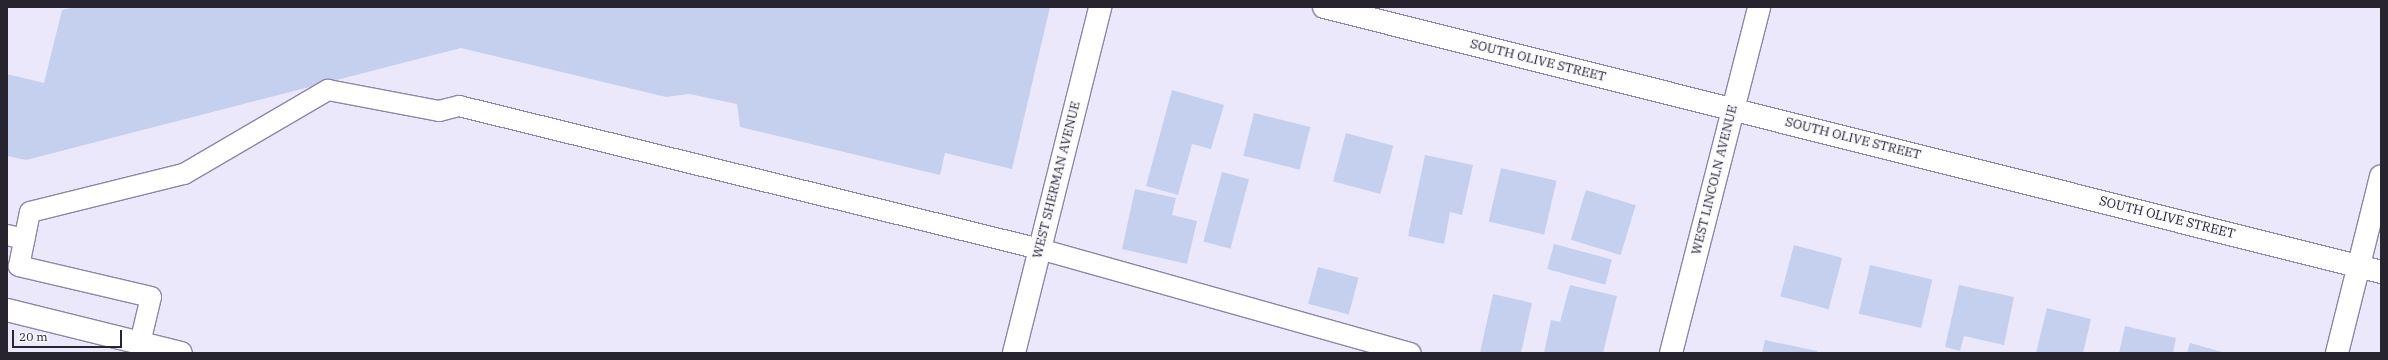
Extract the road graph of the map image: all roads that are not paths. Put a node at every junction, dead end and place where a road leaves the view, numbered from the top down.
1 (1100, 7) edge
2 (1324, 7) edge
3 (1759, 7) edge
4 (1733, 109) junction
5 (2381, 176) edge
6 (16, 237) edge
7 (1040, 249) junction
8 (2359, 266) junction
9 (2381, 272) edge
10 (7, 310) edge
11 (140, 343) junction
12 (181, 353) edge
13 (1014, 353) edge
14 (1411, 353) edge
15 (1671, 353) edge
16 (2337, 353) edge

1 - 7 street, WEST SHERMAN AVENUE
2 - 4 street, SOUTH OLIVE STREET
3 - 4 street, WEST LINCOLN AVENUE
4 - 8 street, SOUTH OLIVE STREET
4 - 15 street, WEST LINCOLN AVENUE
5 - 8 street
6 - 7 lane
6 - 11 lane
7 - 13 street, WEST SHERMAN AVENUE
7 - 14 lane
8 - 9 street, SOUTH OLIVE STREET
8 - 16 street
10 - 11 street
11 - 12 street

